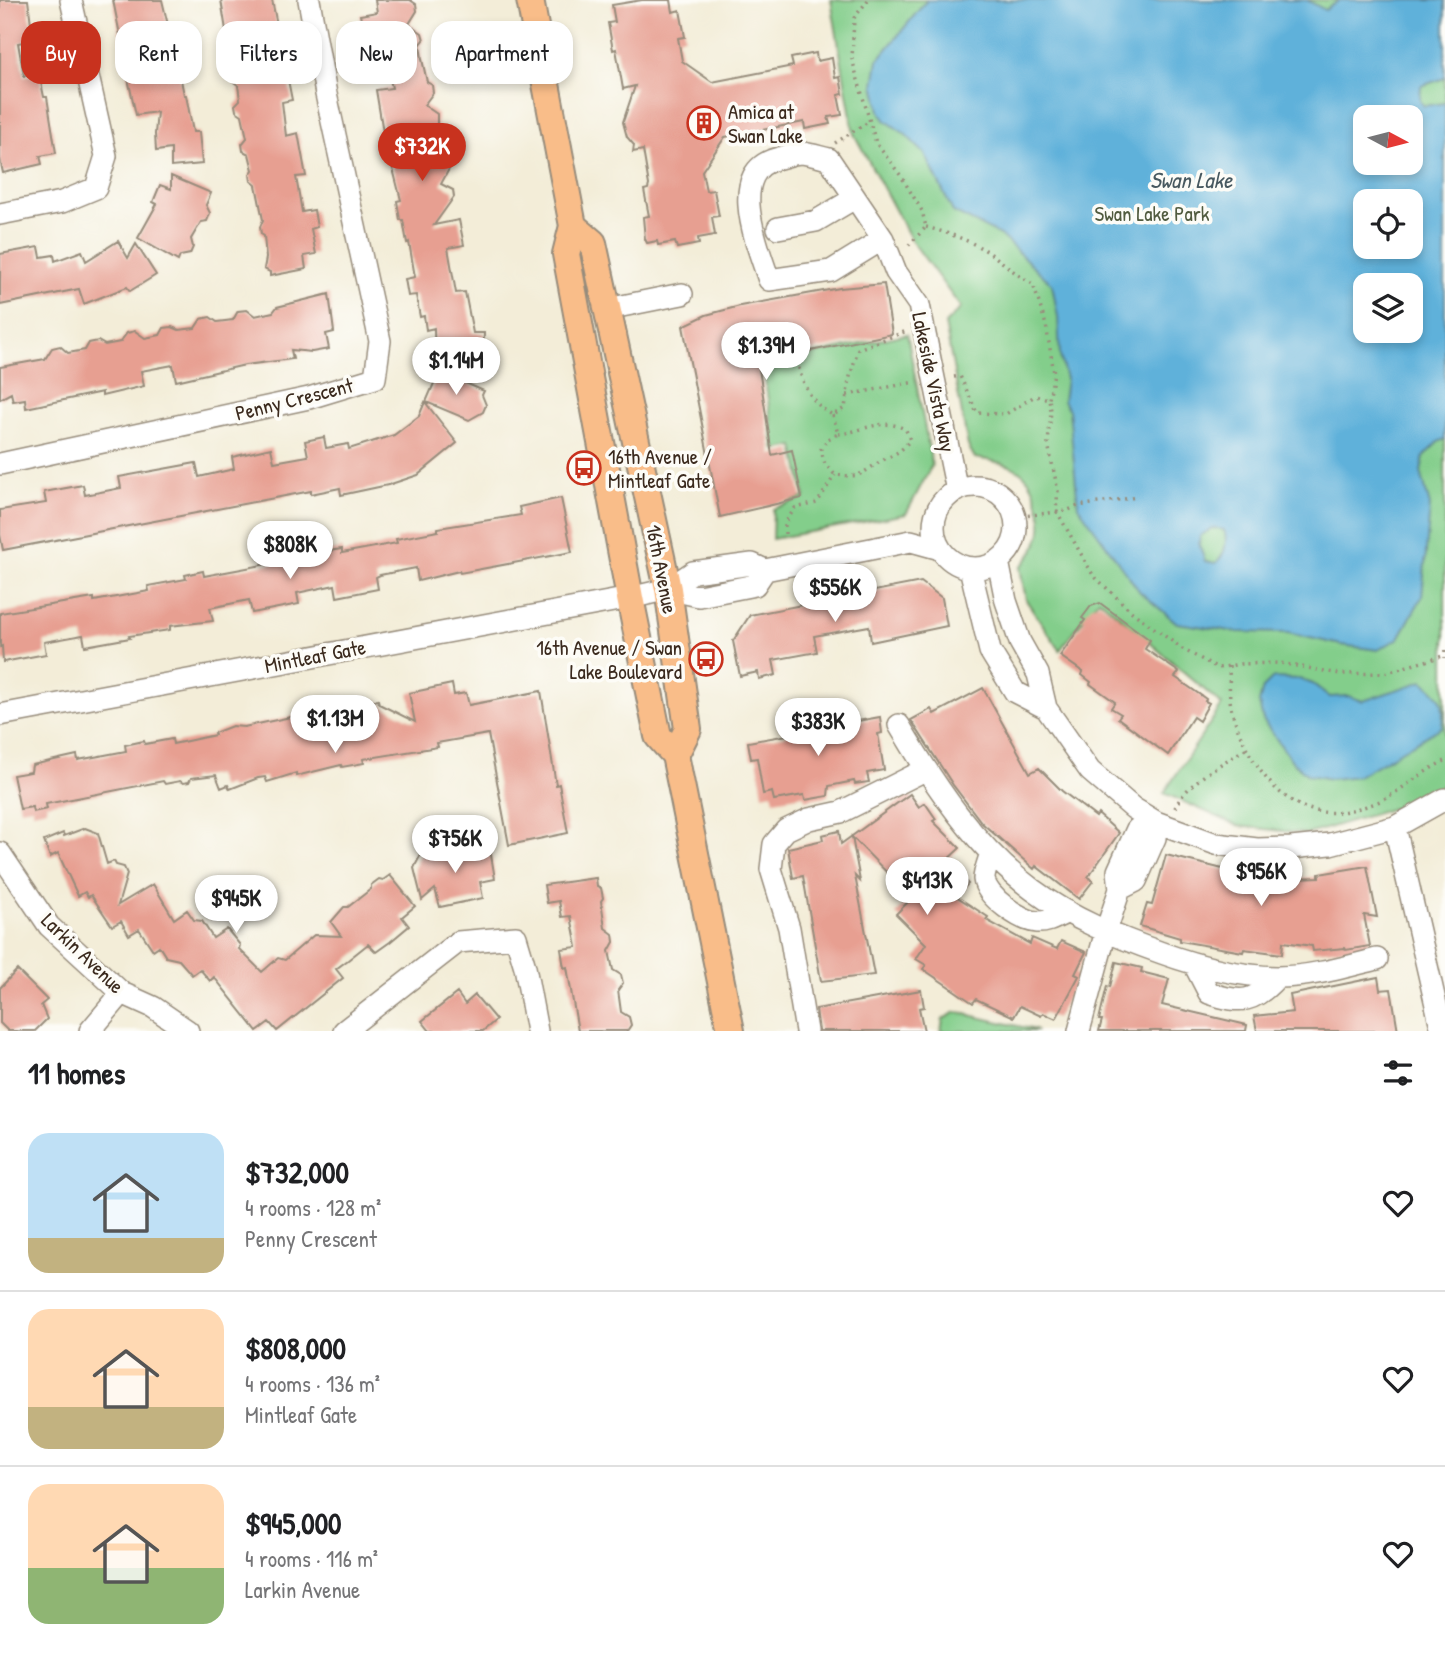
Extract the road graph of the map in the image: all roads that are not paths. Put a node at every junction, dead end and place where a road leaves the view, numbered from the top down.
1 (71, 0) edge
2 (309, 0) edge
3 (530, 0) edge
4 (855, 198) junction
5 (0, 214) edge
6 (573, 226) junction
7 (778, 228) dead end
8 (883, 239) junction
9 (682, 294) dead end
10 (607, 310) junction
11 (0, 464) edge
12 (957, 491) junction
13 (937, 513) junction
14 (911, 541) junction
15 (940, 549) junction
16 (998, 561) junction
17 (970, 568) junction
18 (668, 589) junction
19 (630, 598) junction
20 (1015, 629) junction
21 (987, 638) junction
22 (1046, 708) junction
23 (0, 715) edge
24 (899, 726) dead end
25 (675, 755) junction
26 (925, 770) junction
27 (1445, 799) edge
28 (1162, 824) junction
29 (1395, 827) junction
30 (0, 853) edge
31 (990, 853) junction
32 (1068, 912) junction
33 (1106, 931) junction
34 (1377, 959) dead end
35 (1194, 964) junction
36 (1278, 977) junction
37 (122, 993) junction
38 (90, 1031) edge
39 (188, 1031) edge
40 (344, 1031) edge
41 (537, 1031) edge
42 (731, 1031) edge
43 (806, 1031) edge
44 (1079, 1031) edge
45 (1442, 1031) edge

1 - 5 street
2 - 11 street, Penny Crescent
3 - 6 main road, 16th Avenue
4 - 7 street
4 - 8 street, Lakeside Vista Way
4 - 8 street, Lakeside Vista Way
6 - 10 main road, 16th Avenue
6 - 19 main road, 16th Avenue
8 - 12 street, Lakeside Vista Way
9 - 10 street
10 - 18 main road, 16th Avenue
12 - 13 street
12 - 16 street
13 - 14 street
13 - 15 street
14 - 15 street
14 - 18 street
15 - 17 street
16 - 17 street
16 - 20 street
17 - 21 street
18 - 19 street, Mintleaf Gate
18 - 25 main road, 16th Avenue
19 - 23 street, Mintleaf Gate
19 - 25 main road, 16th Avenue
20 - 21 street
20 - 22 street
21 - 22 street
22 - 28 street
24 - 26 street
25 - 42 main road, 16th Avenue
26 - 31 street
26 - 43 street
27 - 29 street
28 - 29 street
28 - 33 street
29 - 45 street
30 - 37 street, Larkin Avenue
31 - 32 street
31 - 32 street
32 - 33 street
33 - 35 street
33 - 44 street
34 - 36 street
35 - 36 street
35 - 36 street
37 - 38 street
37 - 39 street, Larkin Avenue
40 - 41 street

